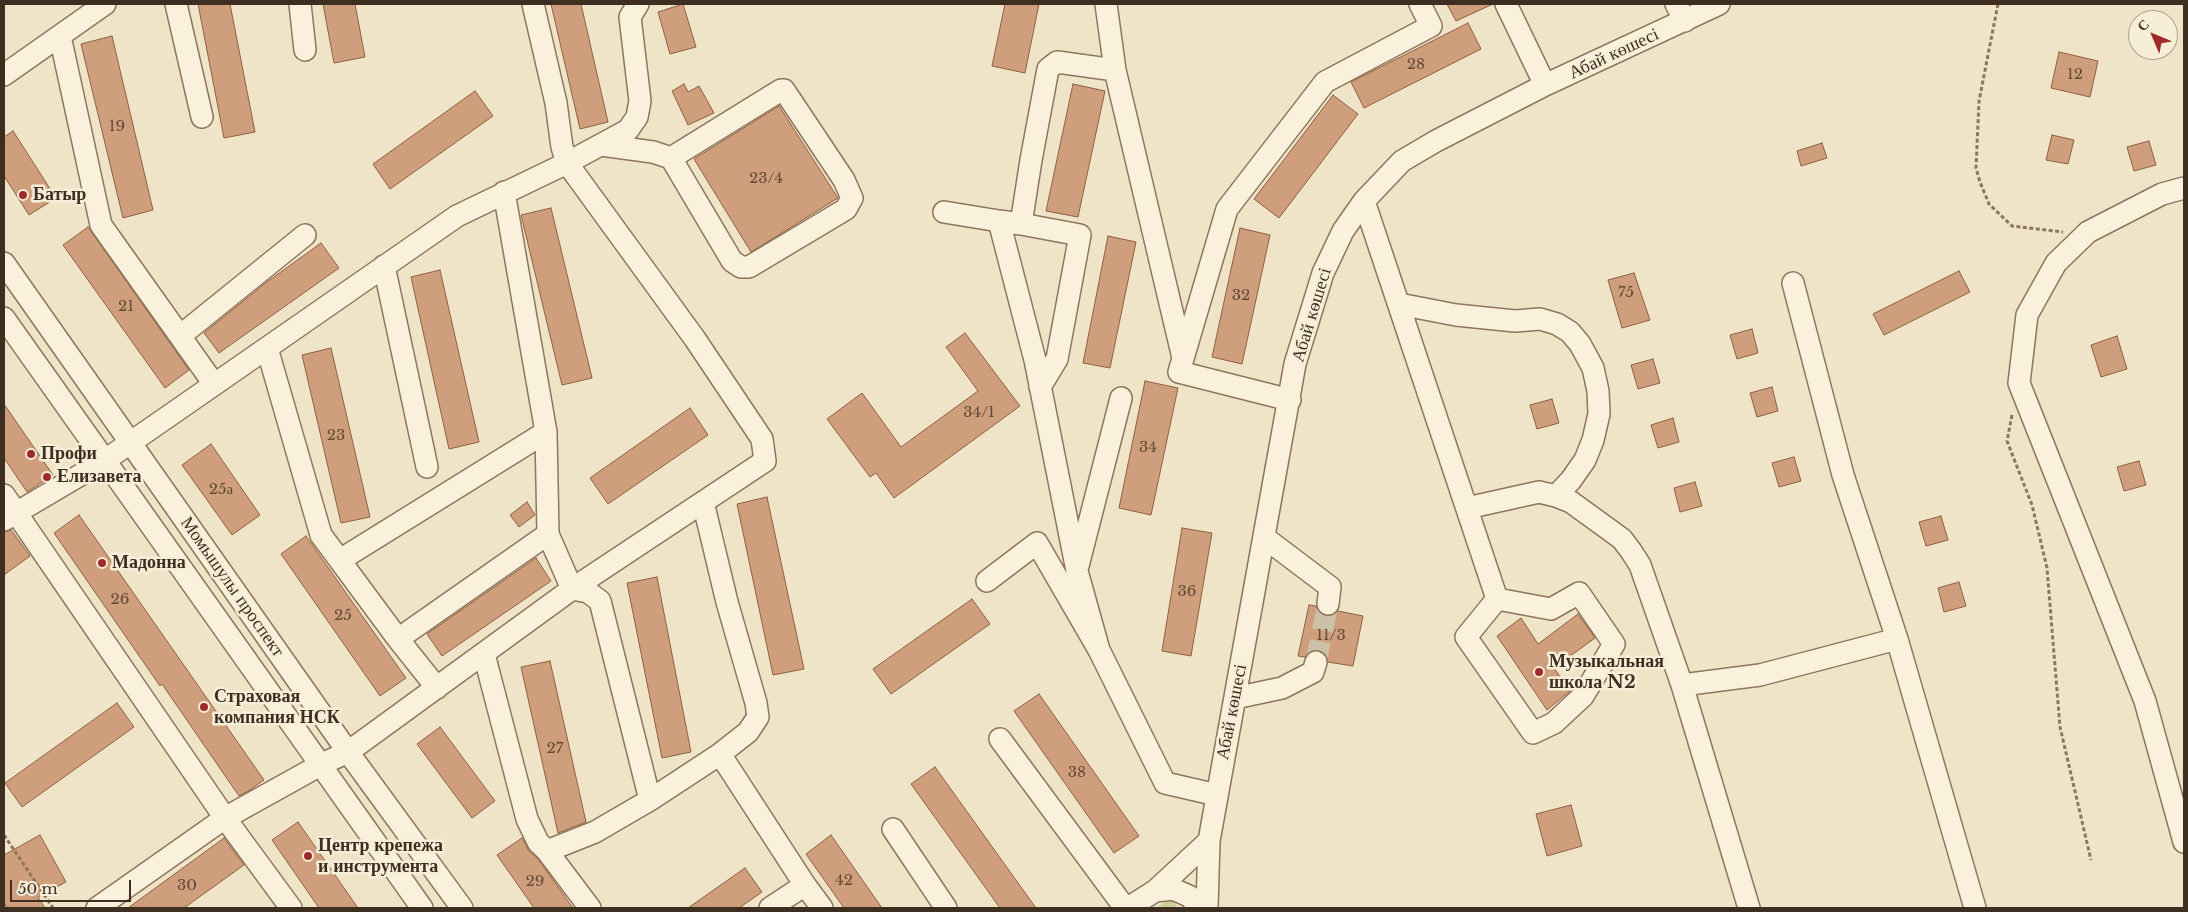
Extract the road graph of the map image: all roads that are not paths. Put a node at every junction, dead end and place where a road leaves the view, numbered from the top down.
1 (105, 4) edge
2 (176, 4) edge
3 (300, 4) edge
4 (533, 4) edge
5 (638, 4) edge
6 (1106, 4) edge
7 (1420, 4) edge
8 (1506, 4) edge
9 (1719, 4) edge
10 (1680, 12) edge
11 (60, 36) junction
12 (305, 50) dead end
13 (1115, 70) junction
14 (4, 75) edge
15 (1545, 86) junction
16 (202, 117) dead end
17 (601, 145) junction
18 (672, 158) junction
19 (567, 163) junction
20 (2184, 188) edge
21 (504, 192) junction
22 (1364, 201) junction
23 (944, 212) dead end
24 (999, 221) junction
25 (1020, 224) junction
26 (305, 235) dead end
27 (4, 263) edge
28 (384, 266) junction
29 (1793, 283) dead end
30 (1399, 304) junction
31 (4, 318) edge
32 (180, 336) junction
33 (266, 348) junction
34 (1183, 358) junction
35 (214, 384) junction
36 (1040, 387) junction
37 (1121, 398) dead end
38 (1290, 400) junction
39 (546, 432) junction
40 (130, 443) junction
41 (104, 461) junction
42 (427, 467) dead end
43 (4, 494) edge
44 (1556, 496) junction
45 (703, 502) junction
46 (1466, 508) junction
47 (10, 516) edge
48 (548, 534) junction
49 (1264, 538) junction
50 (340, 560) junction
51 (1077, 571) junction
52 (987, 580) dead end
53 (572, 589) junction
54 (1497, 599) junction
55 (1328, 604) tunnel mouth
56 (398, 639) junction
57 (1897, 639) junction
58 (1100, 650) junction
59 (484, 654) junction
60 (1316, 662) tunnel mouth
61 (1682, 685) junction
62 (437, 688) junction
63 (1235, 698) junction
64 (1000, 739) dead end
65 (348, 752) junction
66 (720, 754) junction
67 (322, 764) junction
68 (1217, 795) junction
69 (650, 800) junction
70 (225, 818) junction
71 (893, 829) dead end
72 (1209, 841) junction
73 (2184, 842) edge
74 (547, 851) junction
75 (805, 885) junction
76 (1155, 891) junction
77 (97, 908) edge
78 (291, 908) edge
79 (422, 908) edge
80 (462, 908) edge
81 (590, 908) edge
82 (770, 908) edge
83 (822, 908) edge
84 (946, 908) edge
85 (1126, 908) edge
86 (1198, 908) edge
87 (1208, 908) edge
88 (1749, 908) edge
89 (1974, 908) edge

1 - 11 street
2 - 16 street
3 - 12 street
4 - 19 street
5 - 17 street
6 - 13 street
7 - 34 street
8 - 15 street
9 - 10 street, Абай көшесі
10 - 15 street, Абай көшесі
11 - 14 street
11 - 32 street
13 - 25 street
13 - 34 street
15 - 22 street, Абай көшесі
17 - 18 street
17 - 19 street
18 - 18 street
19 - 21 street
19 - 45 street
20 - 73 street
21 - 28 street
21 - 39 street
22 - 30 street
22 - 38 street, Абай көшесі
23 - 24 street
24 - 25 street
24 - 36 street
25 - 36 street
26 - 32 street
27 - 40 street, Момышулы проспект
28 - 33 street
28 - 42 street
29 - 57 street
30 - 44 street
30 - 46 street
31 - 41 street, Момышулы проспект
32 - 35 street
33 - 35 street
33 - 50 street
34 - 38 street
35 - 40 street
36 - 51 street
37 - 51 street
38 - 49 street, Абай көшесі
39 - 48 street
39 - 50 street
40 - 41 street
40 - 65 street, Момышулы проспект
41 - 47 street
41 - 67 street, Момышулы проспект
43 - 47 street
44 - 46 street
44 - 61 street
45 - 53 street
45 - 66 street
46 - 54 street
47 - 70 street
48 - 53 street
48 - 56 street
49 - 55 street
49 - 63 street, Абай көшесі
50 - 56 street
51 - 58 street
52 - 58 street
53 - 59 street
53 - 69 street
54 - 54 street
56 - 62 street
57 - 61 street
57 - 89 street
58 - 68 street
59 - 62 street
59 - 74 street
60 - 63 street
61 - 88 street
62 - 65 street
63 - 68 street, Абай көшесі
64 - 85 street
65 - 67 street
65 - 80 street, Момышулы проспект
66 - 69 street
66 - 75 street
67 - 70 street
67 - 79 street, Момышулы проспект
68 - 72 street, Абай көшесі
69 - 74 street
70 - 77 street
70 - 78 street
71 - 84 street
72 - 76 street
72 - 87 street, Абай көшесі
74 - 81 street
75 - 82 street
75 - 83 street
76 - 85 street
76 - 86 street

